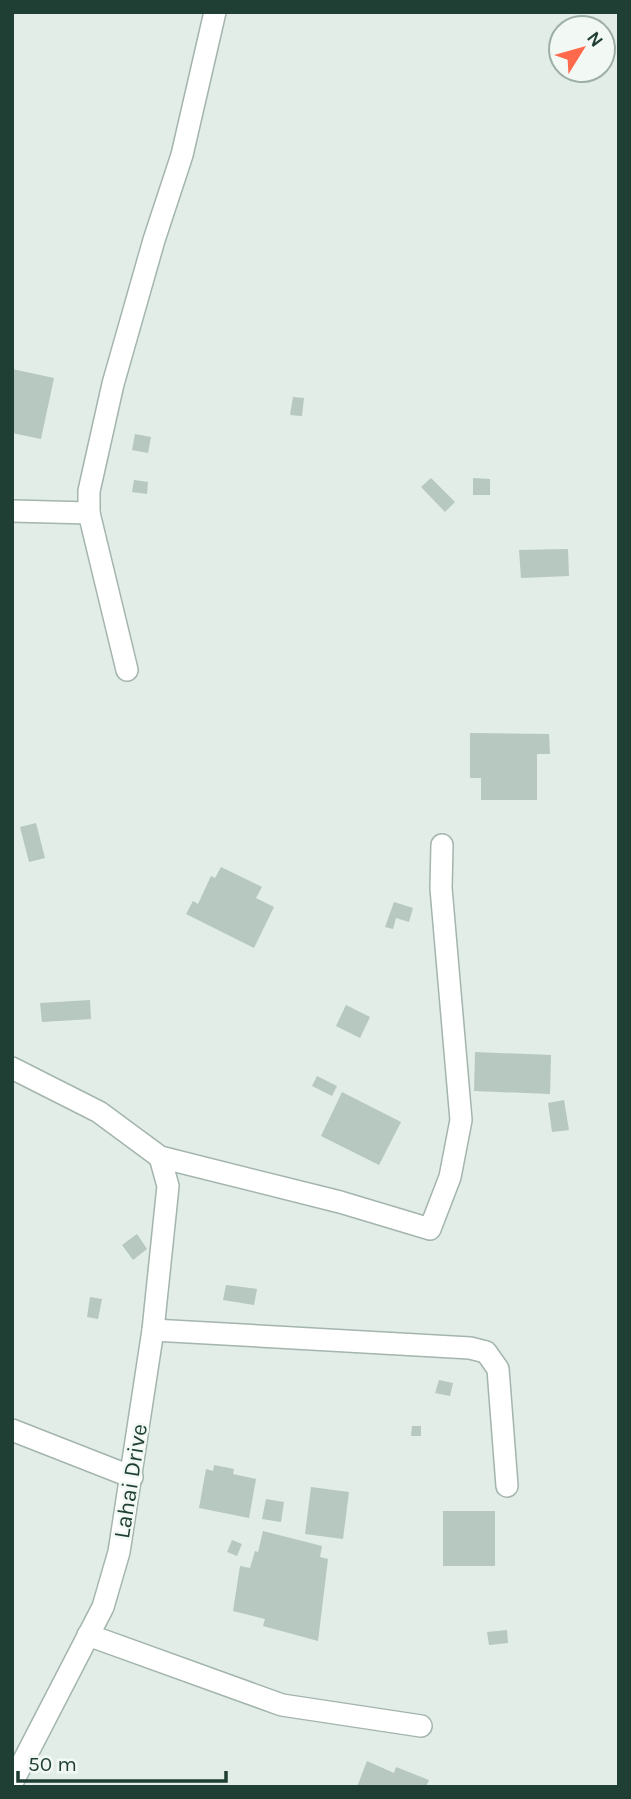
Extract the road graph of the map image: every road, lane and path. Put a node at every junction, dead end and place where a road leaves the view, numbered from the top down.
1 (215, 12) edge
2 (12, 510) edge
3 (89, 513) junction
4 (127, 670) dead end
5 (442, 845) dead end
6 (12, 1069) edge
7 (160, 1157) junction
8 (153, 1331) junction
9 (12, 1430) edge
10 (132, 1477) junction
11 (507, 1486) dead end
12 (88, 1635) junction
13 (421, 1726) dead end
14 (12, 1783) edge

1 - 3 street
2 - 3 street
3 - 4 street
5 - 7 street
6 - 7 street
7 - 8 street, Lahai Drive
8 - 10 street, Lahai Drive
8 - 11 street
9 - 10 street
10 - 12 street, Lahai Drive
12 - 13 street
12 - 14 street, Lahai Drive

